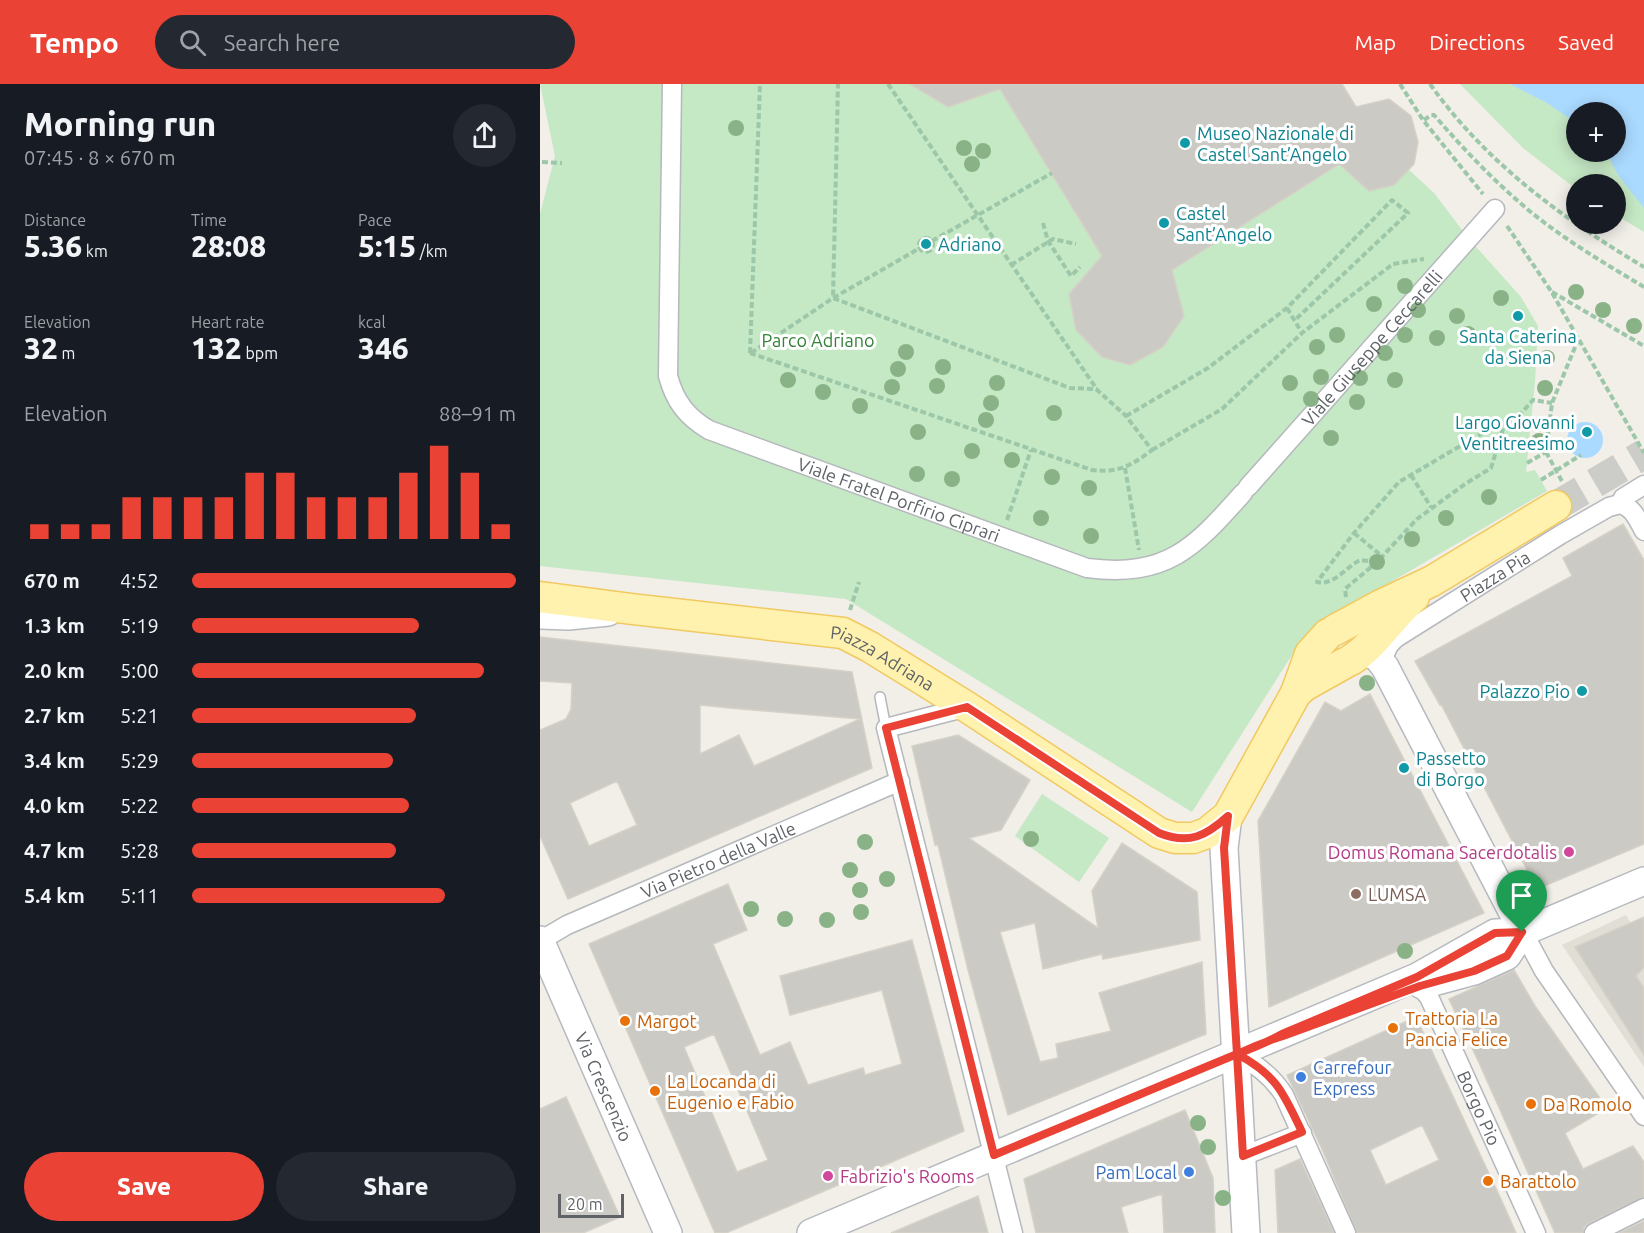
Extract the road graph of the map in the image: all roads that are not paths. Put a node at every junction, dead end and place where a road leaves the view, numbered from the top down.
1 (672, 84) edge
2 (1495, 209) road end
3 (1644, 485) edge
4 (1620, 504) junction
5 (1556, 506) tunnel mouth
6 (1644, 531) edge
7 (1193, 544) joint
8 (1432, 581) junction
9 (540, 597) edge
10 (632, 609) junction
11 (540, 615) edge
12 (1332, 632) joint
13 (1360, 659) junction
14 (1296, 693) junction
15 (880, 697) dead end
16 (967, 707) junction
17 (886, 728) junction
18 (900, 782) junction
19 (1228, 816) junction
20 (1644, 880) edge
21 (1522, 932) junction
22 (540, 941) edge
23 (1420, 986) junction
24 (1275, 1038) junction
25 (1237, 1054) junction
26 (1644, 1116) edge
27 (1302, 1132) junction
28 (994, 1155) junction
29 (1243, 1156) junction
30 (1644, 1208) edge
31 (668, 1233) edge
32 (811, 1233) edge
33 (1013, 1233) edge
34 (1246, 1233) edge
35 (1346, 1233) edge
36 (1536, 1233) edge
37 (1594, 1233) edge

1 - 7 street, Viale Fratel Porfirio Ciprari
2 - 7 street, Viale Giuseppe Ceccarelli
3 - 4 street
4 - 6 street
4 - 13 street, Piazza Pia
5 - 8 main road, Piazza Pia
8 - 12 main road, Piazza Pia
8 - 13 main road, Piazza Pia
9 - 10 main road, Piazza Adriana
10 - 11 street, Piazza Adriana
10 - 16 main road, Piazza Adriana
12 - 14 main road, Piazza Adriana
13 - 14 main road, Piazza Adriana
13 - 21 street
14 - 19 main road, Piazza Adriana
15 - 17 lane
16 - 17 street
16 - 19 main road, Piazza Adriana
17 - 18 street
18 - 22 street, Via Pietro della Valle
18 - 28 street
19 - 25 street
20 - 21 street
21 - 23 street
21 - 24 street
21 - 26 street
22 - 31 street, Via Crescenzio
23 - 24 street
23 - 36 street, Borgo Pio
24 - 25 street
25 - 27 street
25 - 28 street
25 - 29 street
27 - 29 street
27 - 35 street
28 - 32 street
28 - 33 street
29 - 34 street
30 - 37 street

